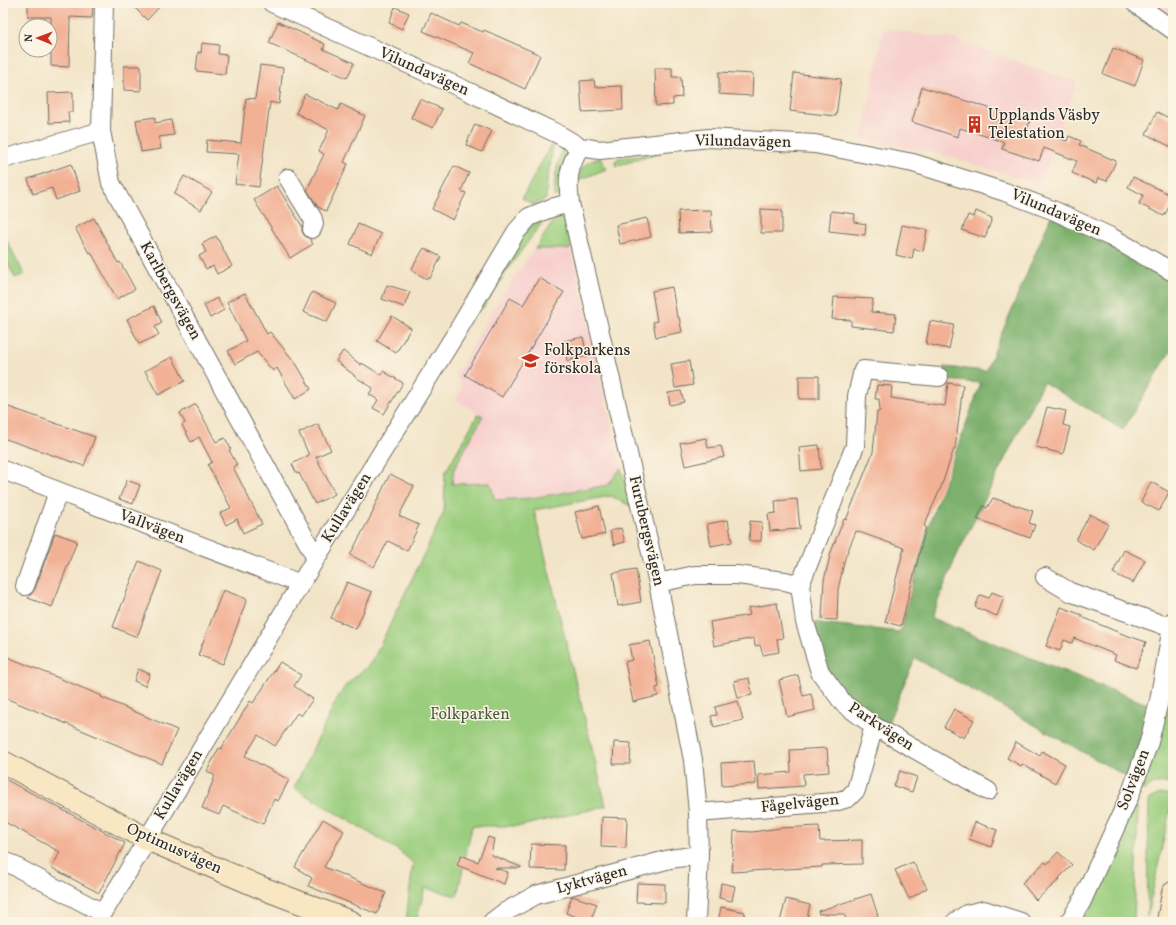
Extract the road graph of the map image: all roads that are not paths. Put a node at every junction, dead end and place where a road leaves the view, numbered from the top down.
1 (104, 3) edge
2 (272, 3) edge
3 (1135, 3) edge
4 (1173, 30) edge
5 (101, 131) junction
6 (580, 147) junction
7 (3, 160) edge
8 (288, 178) dead end
9 (570, 203) junction
10 (312, 229) dead end
11 (1173, 272) edge
12 (939, 377) dead end
13 (3, 470) edge
14 (58, 492) junction
15 (316, 558) junction
16 (1045, 577) dead end
17 (658, 583) junction
18 (301, 584) junction
19 (800, 585) junction
20 (25, 586) dead end
21 (1172, 625) edge
22 (874, 726) junction
23 (3, 762) edge
24 (988, 791) dead end
25 (698, 813) junction
26 (147, 839) junction
27 (699, 855) junction
28 (3, 860) edge
29 (1173, 893) edge
30 (351, 922) edge
31 (492, 922) edge
32 (696, 922) edge
33 (955, 922) edge
34 (1021, 922) edge
35 (1069, 922) edge
36 (1168, 922) edge

1 - 5 street, Karlbergsvägen
2 - 6 street, Vilundavägen
3 - 4 street
5 - 7 street
5 - 15 street, Karlbergsvägen
6 - 9 street, Furubergsvägen
6 - 11 street, Vilundavägen
8 - 10 street
9 - 15 street, Kullavägen
9 - 17 street, Furubergsvägen
12 - 19 street, Parkvägen
13 - 14 street, Vallvägen
14 - 18 street, Vallvägen
14 - 20 street
15 - 18 street, Kullavägen
16 - 21 street, Solvägen
17 - 19 street
17 - 25 street, Furubergsvägen
18 - 26 street, Kullavägen
19 - 22 street, Parkvägen
21 - 35 street, Solvägen
22 - 24 street, Parkvägen
22 - 25 street, Fågelvägen
23 - 26 street, Optimusvägen
25 - 27 street, Furubergsvägen
26 - 28 street, Kullavägen
26 - 30 street, Optimusvägen
27 - 31 street, Lyktvägen
27 - 32 street, Furubergsvägen
29 - 36 street
33 - 34 street

